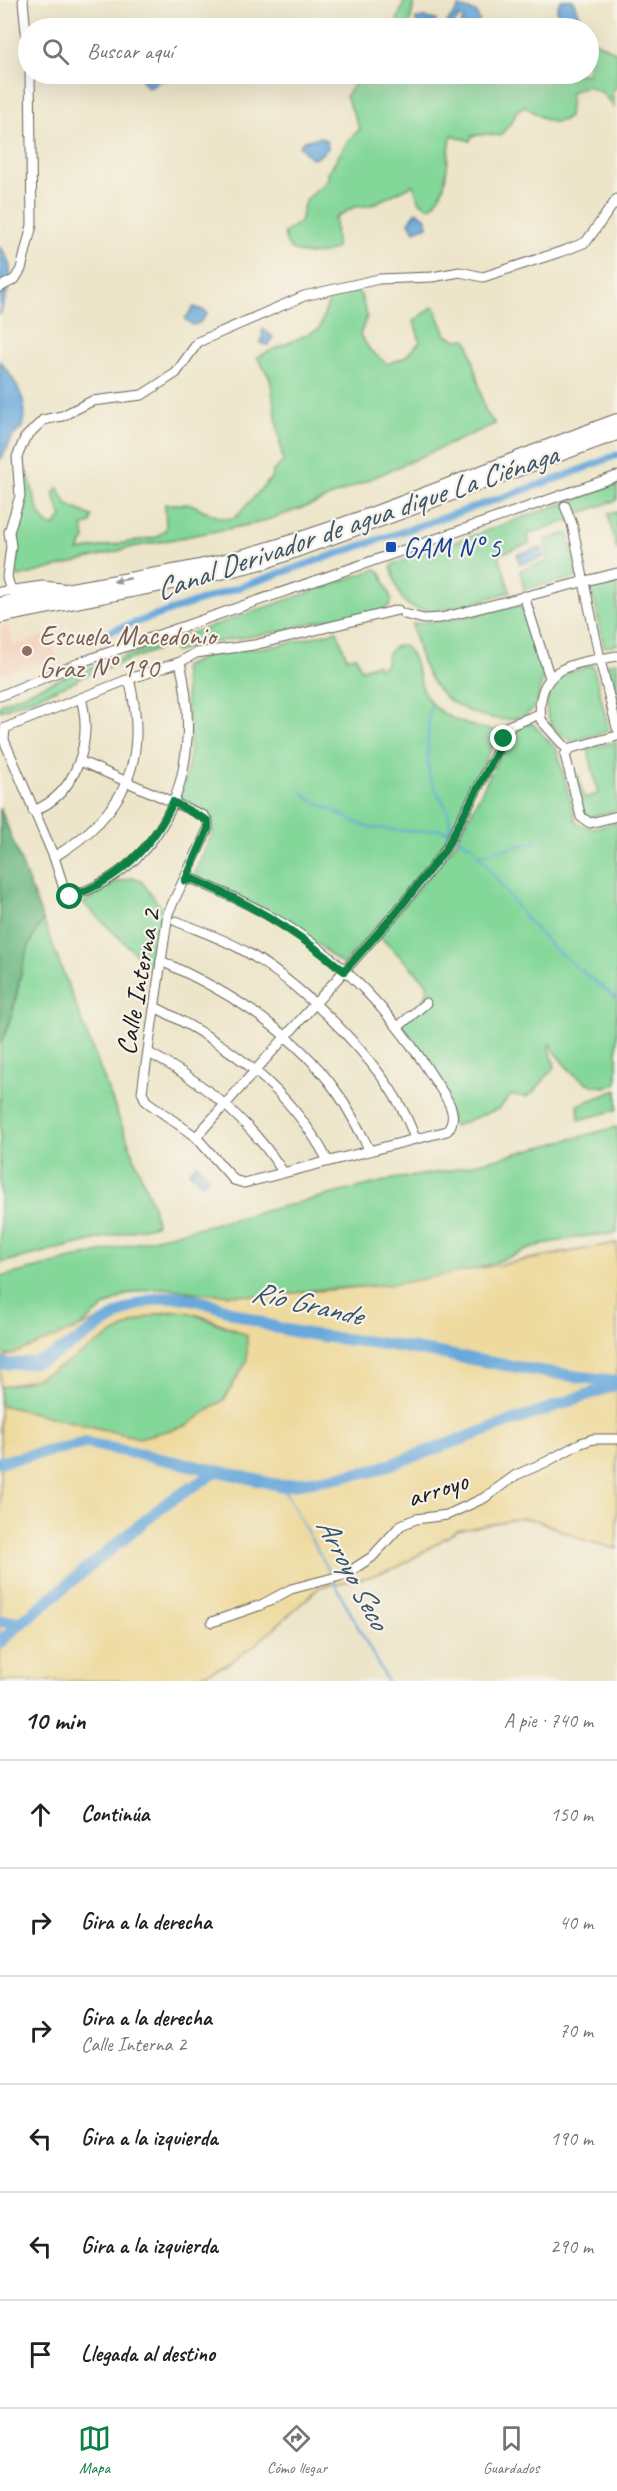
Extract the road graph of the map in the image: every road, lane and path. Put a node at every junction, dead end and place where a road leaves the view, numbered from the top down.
1 (23, 0) edge
2 (25, 18) edge
3 (30, 84) edge
4 (617, 199) edge
5 (0, 287) edge
6 (617, 421) edge
7 (617, 433) edge
8 (617, 477) edge
9 (565, 506) dead end
10 (617, 573) edge
11 (585, 580) junction
12 (73, 589) junction
13 (15, 591) junction
14 (0, 592) edge
15 (524, 596) junction
16 (0, 605) edge
17 (0, 616) edge
18 (617, 656) edge
19 (600, 659) junction
20 (180, 662) junction
21 (550, 678) junction
22 (129, 679) junction
23 (0, 696) edge
24 (81, 698) junction
25 (540, 714) junction
26 (617, 728) edge
27 (617, 736) edge
28 (567, 750) junction
29 (80, 761) junction
30 (126, 782) junction
31 (173, 802) junction
32 (33, 811) junction
33 (617, 816) edge
34 (54, 857) junction
35 (185, 881) junction
36 (176, 921) dead end
37 (161, 960) junction
38 (344, 971) junction
39 (426, 1003) dead end
40 (314, 1004) junction
41 (155, 1007) junction
42 (399, 1026) junction
43 (285, 1037) junction
44 (149, 1053) junction
45 (255, 1071) junction
46 (225, 1104) junction
47 (196, 1137) junction
48 (415, 1139) junction
49 (370, 1150) junction
50 (328, 1161) junction
51 (283, 1173) junction
52 (617, 1439) edge
53 (212, 1622) dead end

1 - 2 street
3 - 5 street
4 - 13 street
6 -> 12 highway
7 - 17 highway
8 - 23 street
9 - 11 street
10 - 11 street
11 - 15 street
11 - 19 street
12 - 13 street
12 - 16 highway
13 - 14 street
15 - 20 street
15 - 21 street
18 - 19 street
19 - 21 street
19 - 26 street
20 - 22 street
20 - 31 street
21 - 25 street
22 - 24 street
22 - 30 street
24 - 29 street
24 - 32 street
25 - 28 street
25 - 38 street
27 - 28 street
28 - 33 street
29 - 30 street
29 - 32 street
30 - 31 street
30 - 34 street
31 - 34 street
31 - 35 street, Calle Interna 2
32 - 34 street
35 - 37 street, Calle Interna 2
35 - 38 street
36 - 40 street
37 - 41 street, Calle Interna 2
37 - 43 street
38 - 40 street
38 - 42 street
39 - 42 street
40 - 43 street
40 - 48 street
41 - 44 street, Calle Interna 2
41 - 45 street
42 - 48 street
43 - 45 street
43 - 49 street
44 - 46 street
44 - 47 street, Calle Interna 2
45 - 46 street
45 - 50 street
46 - 47 street
46 - 51 street
47 - 51 street
48 - 49 street
49 - 50 street
50 - 51 street
52 - 53 street, arroyo

